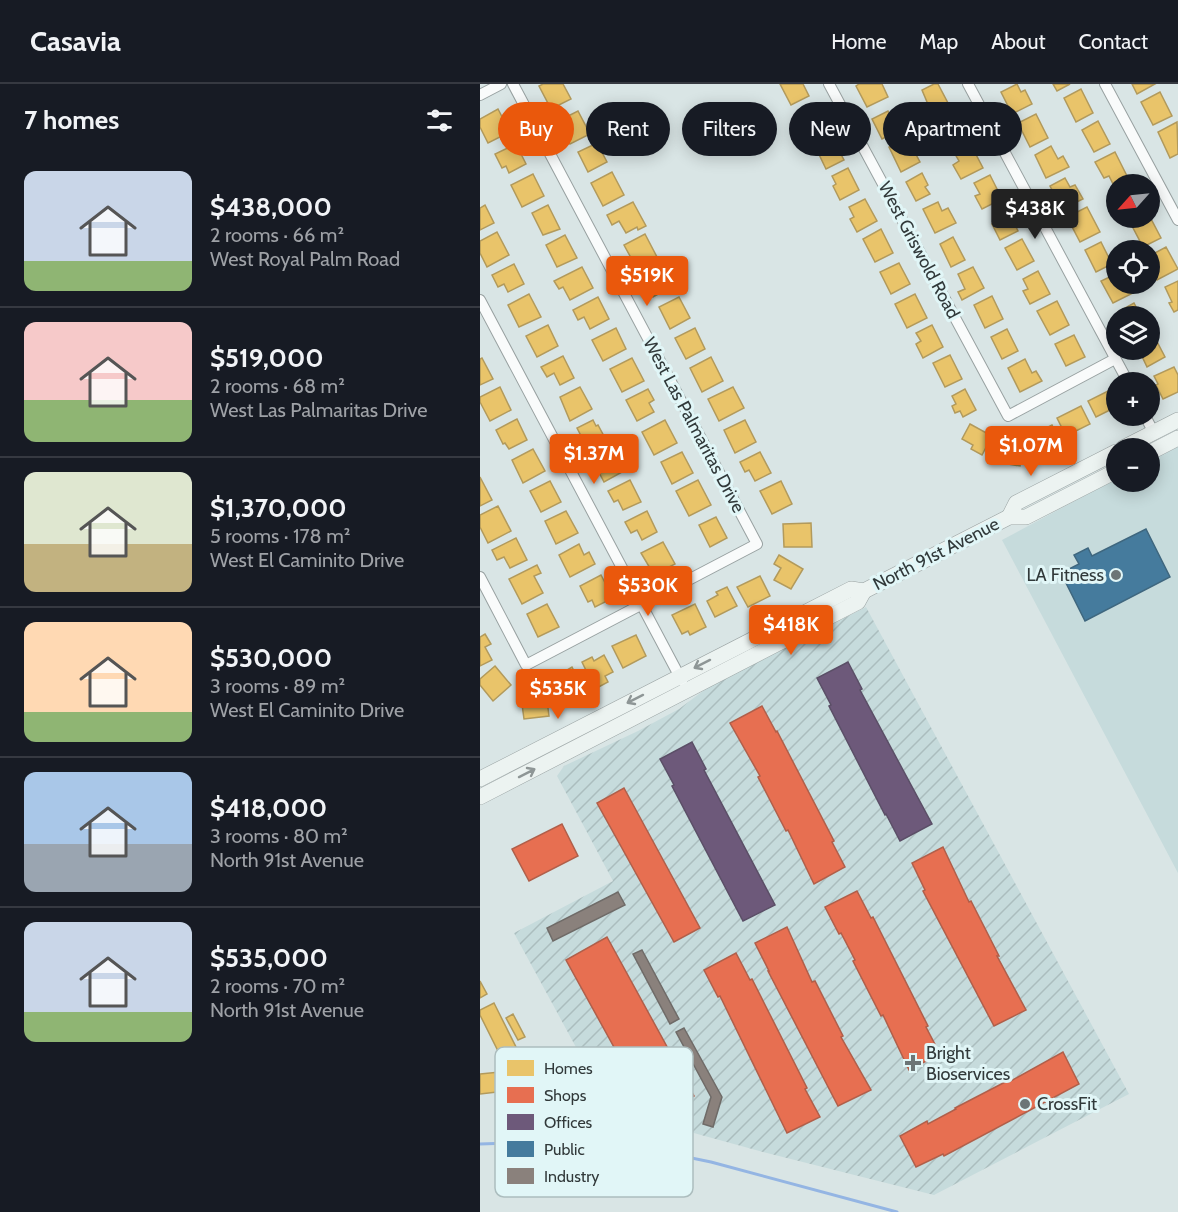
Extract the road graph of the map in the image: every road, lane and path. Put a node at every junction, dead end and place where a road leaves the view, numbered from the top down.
1 (501, 84) edge
2 (513, 84) edge
3 (829, 84) edge
4 (968, 84) edge
5 (1105, 84) edge
6 (480, 95) edge
7 (1178, 220) edge
8 (480, 300) edge
9 (1106, 342) edge
10 (1113, 360) edge
11 (1178, 420) edge
12 (1150, 426) edge
13 (1154, 433) junction
14 (1144, 438) edge
15 (1151, 438) edge
16 (1178, 438) edge
17 (1160, 447) edge
18 (1106, 457) edge
19 (1106, 470) edge
20 (1106, 476) edge
21 (1091, 483) junction
22 (1009, 517) junction
23 (480, 577) edge
24 (864, 591) junction
25 (641, 604) junction
26 (679, 676) junction
27 (687, 690) junction
28 (480, 779) edge
29 (480, 797) edge

1 - 6 street
2 - 25 street, West Las Palmaritas Drive
3 - 10 street, West Griswold Road
4 - 9 street
5 - 7 street
8 - 25 street
11 - 13 main road
12 - 13 street
13 - 14 main road
13 - 15 main road
16 - 17 main road
18 - 22 main road, North 91st Avenue
19 - 21 main road
20 - 21 main road, North 91st Avenue
21 - 22 main road, North 91st Avenue
22 - 24 main road, North 91st Avenue
23 - 25 street
24 -> 26 main road, North 91st Avenue
24 - 27 main road, North 91st Avenue
25 - 26 street
26 - 27 street
26 -> 28 main road, North 91st Avenue
29 -> 27 main road, North 91st Avenue

